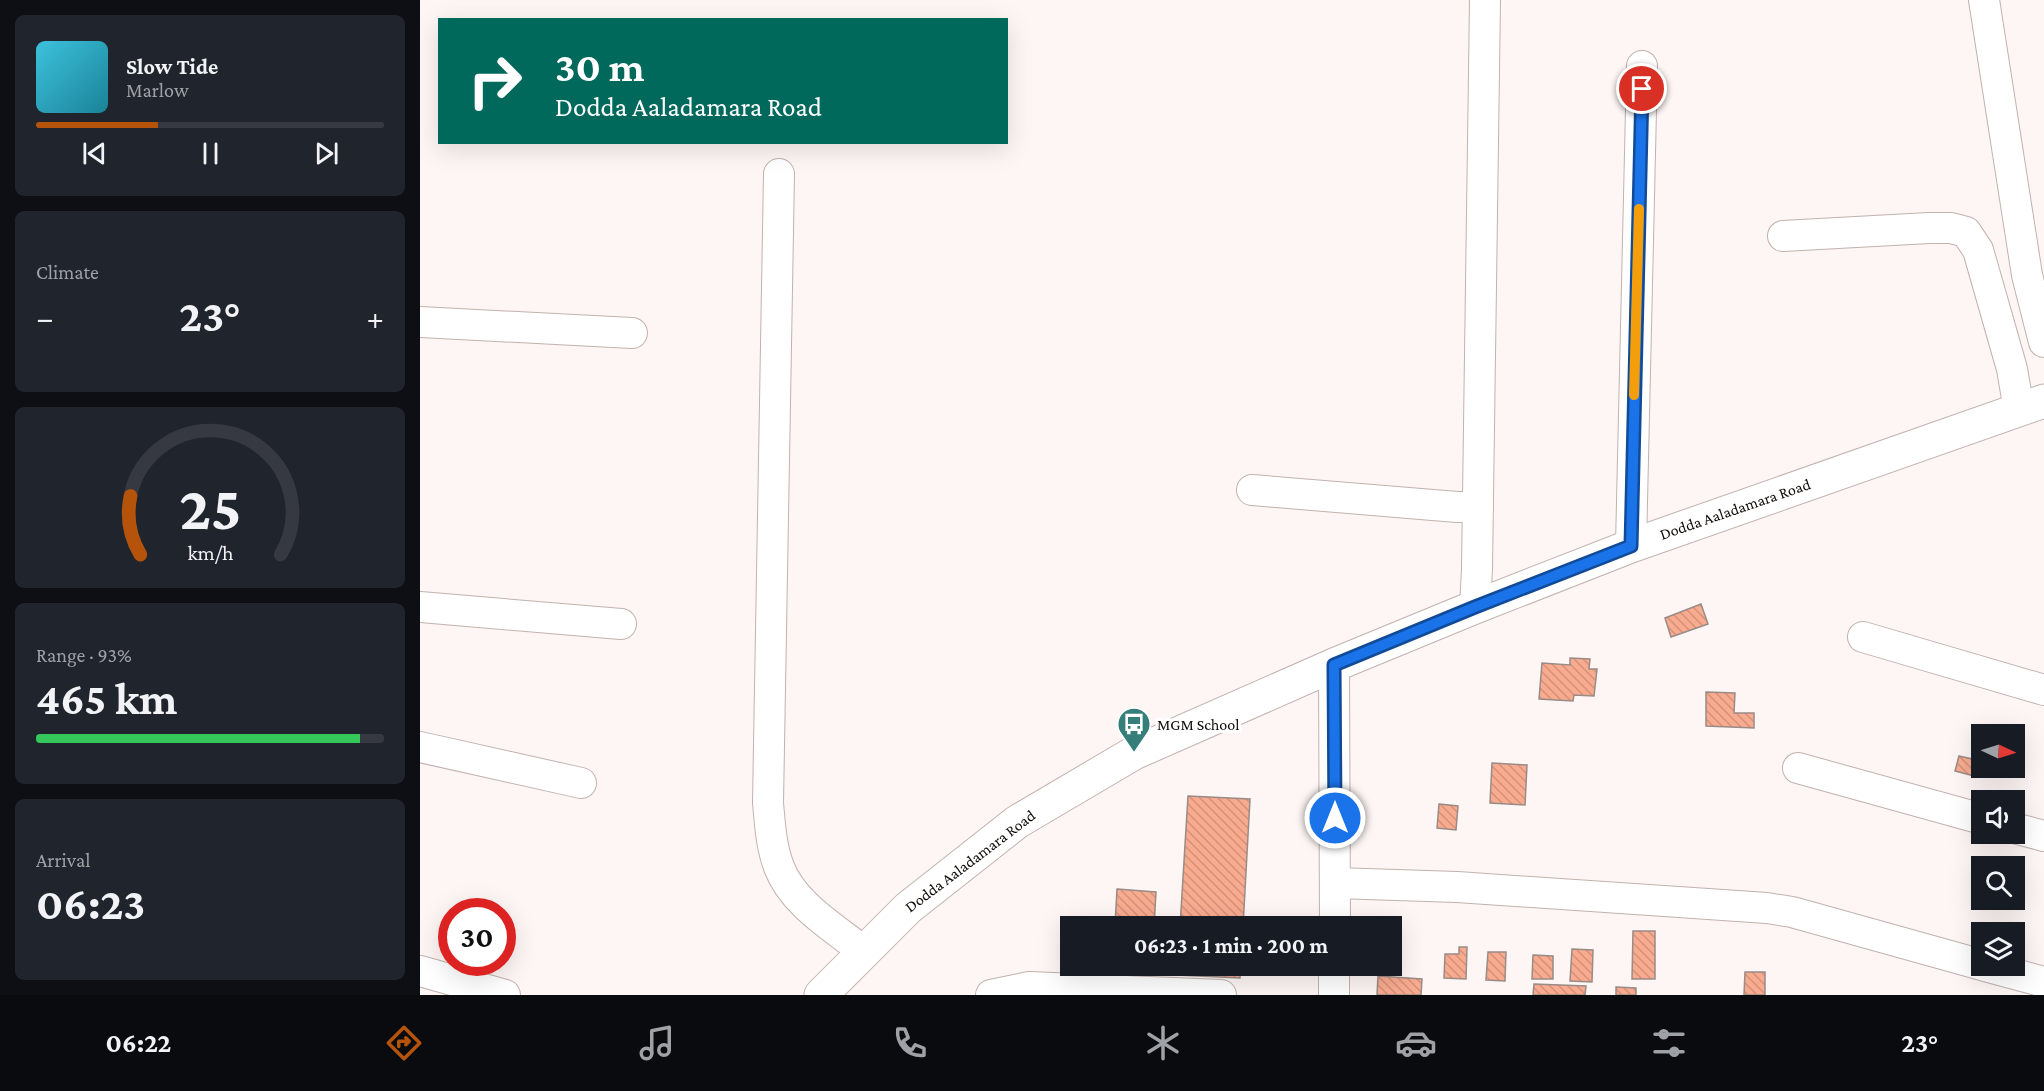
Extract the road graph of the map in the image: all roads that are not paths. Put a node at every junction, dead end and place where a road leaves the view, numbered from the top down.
1 (1485, 0) edge
2 (1984, 0) edge
3 (1642, 66) dead end
4 (779, 174) dead end
5 (1783, 236) dead end
6 (420, 322) edge
7 (632, 333) dead end
8 (2044, 342) edge
9 (2032, 405) edge
10 (1251, 490) dead end
11 (1478, 507) junction
12 (1631, 546) junction
13 (420, 607) edge
14 (1475, 607) junction
15 (621, 624) dead end
16 (1863, 637) dead end
17 (1334, 665) junction
18 (2044, 690) edge
19 (420, 747) edge
20 (1798, 768) dead end
21 (581, 783) dead end
22 (1971, 816) edge
23 (2025, 831) edge
24 (2044, 836) edge
25 (1336, 883) junction
26 (1335, 916) edge
27 (863, 951) junction
28 (1971, 963) edge
29 (420, 971) edge
30 (1334, 976) edge
31 (2021, 976) edge
32 (2044, 982) edge
33 (505, 995) edge
34 (821, 995) edge
35 (991, 995) edge
36 (1221, 995) edge
37 (1334, 995) edge

1 - 11 street
2 - 8 street
3 - 12 street
4 - 27 street
5 - 9 street
6 - 7 street
9 - 12 main road, Dodda Aaladamara Road
10 - 11 street
11 - 14 street
12 - 14 main road, Dodda Aaladamara Road
13 - 15 street
14 - 17 main road, Dodda Aaladamara Road
16 - 18 street
17 - 25 street
17 - 27 main road, Dodda Aaladamara Road
19 - 21 street
20 - 22 street
23 - 24 street
25 - 26 street
25 - 28 street
27 - 34 main road, Dodda Aaladamara Road
29 - 33 street
30 - 37 street
31 - 32 street
35 - 36 street

